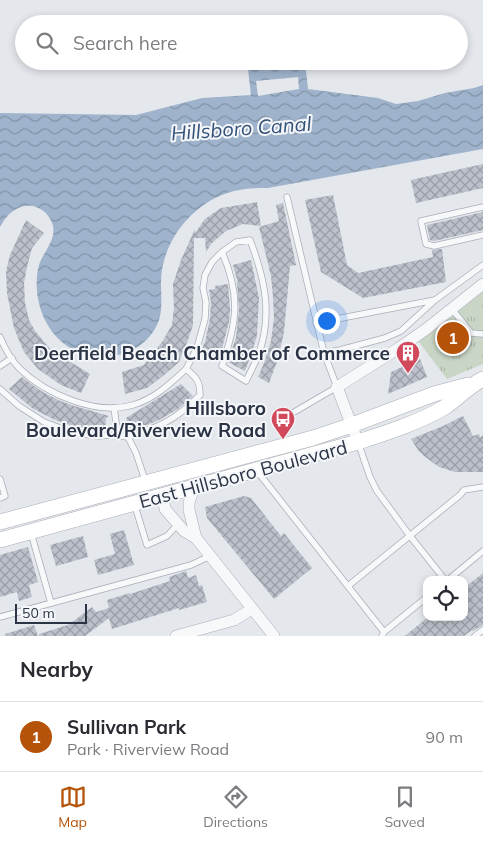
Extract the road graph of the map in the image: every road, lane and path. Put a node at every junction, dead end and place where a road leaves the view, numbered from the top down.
1 (287, 197) dead end
2 (483, 207) edge
3 (483, 235) edge
4 (222, 252) junction
5 (483, 265) edge
6 (483, 284) edge
7 (435, 300) junction
8 (452, 309) junction
9 (316, 323) junction
10 (483, 334) edge
11 (0, 337) edge
12 (324, 353) junction
13 (12, 358) junction
14 (0, 366) edge
15 (186, 369) junction
16 (480, 381) edge
17 (337, 387) junction
18 (0, 389) edge
19 (114, 408) junction
20 (284, 418) dead end
21 (352, 425) junction
22 (118, 436) junction
23 (128, 437) junction
24 (358, 442) junction
25 (234, 459) junction
26 (256, 470) junction
27 (0, 479) edge
28 (146, 483) junction
29 (194, 487) junction
30 (483, 487) edge
31 (162, 496) junction
32 (0, 498) edge
33 (134, 504) junction
34 (104, 511) junction
35 (0, 522) edge
36 (178, 524) junction
37 (31, 531) junction
38 (410, 536) junction
39 (196, 538) junction
40 (0, 540) edge
41 (483, 551) edge
42 (210, 556) junction
43 (444, 576) edge
44 (452, 576) edge
45 (348, 586) junction
46 (423, 600) edge
47 (51, 603) junction
48 (252, 609) junction
49 (0, 617) edge
50 (483, 630) edge
51 (197, 633) edge
52 (383, 634) edge
53 (176, 636) edge
54 (274, 636) edge
55 (475, 636) edge

1 - 9 lane
2 - 3 lane
4 - 4 lane
4 - 15 lane
5 - 7 lane
6 - 8 street
7 - 9 lane
7 - 12 lane
8 - 10 lane
8 - 17 street
9 - 12 lane
11 - 13 lane
12 - 17 lane
13 - 14 lane
13 - 19 lane
15 - 19 lane
15 - 23 lane
16 - 21 main road, East Hillsboro Boulevard
16 - 24 main road, East Hillsboro Boulevard
17 - 20 lane
17 - 21 street
18 - 22 lane
19 - 22 lane
21 - 24 street
21 - 25 main road, East Hillsboro Boulevard
22 - 23 lane
23 - 28 lane
24 - 26 main road, East Hillsboro Boulevard
24 - 38 lane
25 - 28 main road, East Hillsboro Boulevard
25 - 31 main road
26 - 29 main road, East Hillsboro Boulevard
26 - 45 lane
27 - 32 lane
28 - 34 main road
28 - 35 main road, East Hillsboro Boulevard
29 - 31 main road, East Hillsboro Boulevard
29 - 39 street
30 - 38 lane
31 - 33 main road, East Hillsboro Boulevard
31 - 36 street
33 - 34 main road, East Hillsboro Boulevard
33 - 36 lane
34 - 37 main road, East Hillsboro Boulevard
36 - 39 street
37 - 40 main road, East Hillsboro Boulevard
37 - 47 lane
38 - 43 lane
38 - 45 lane
39 - 42 street
41 - 44 lane
42 - 47 lane
42 - 48 street
45 - 52 lane
46 - 52 lane
47 - 49 lane
48 - 51 street
48 - 54 street
50 - 55 lane
51 - 53 street

